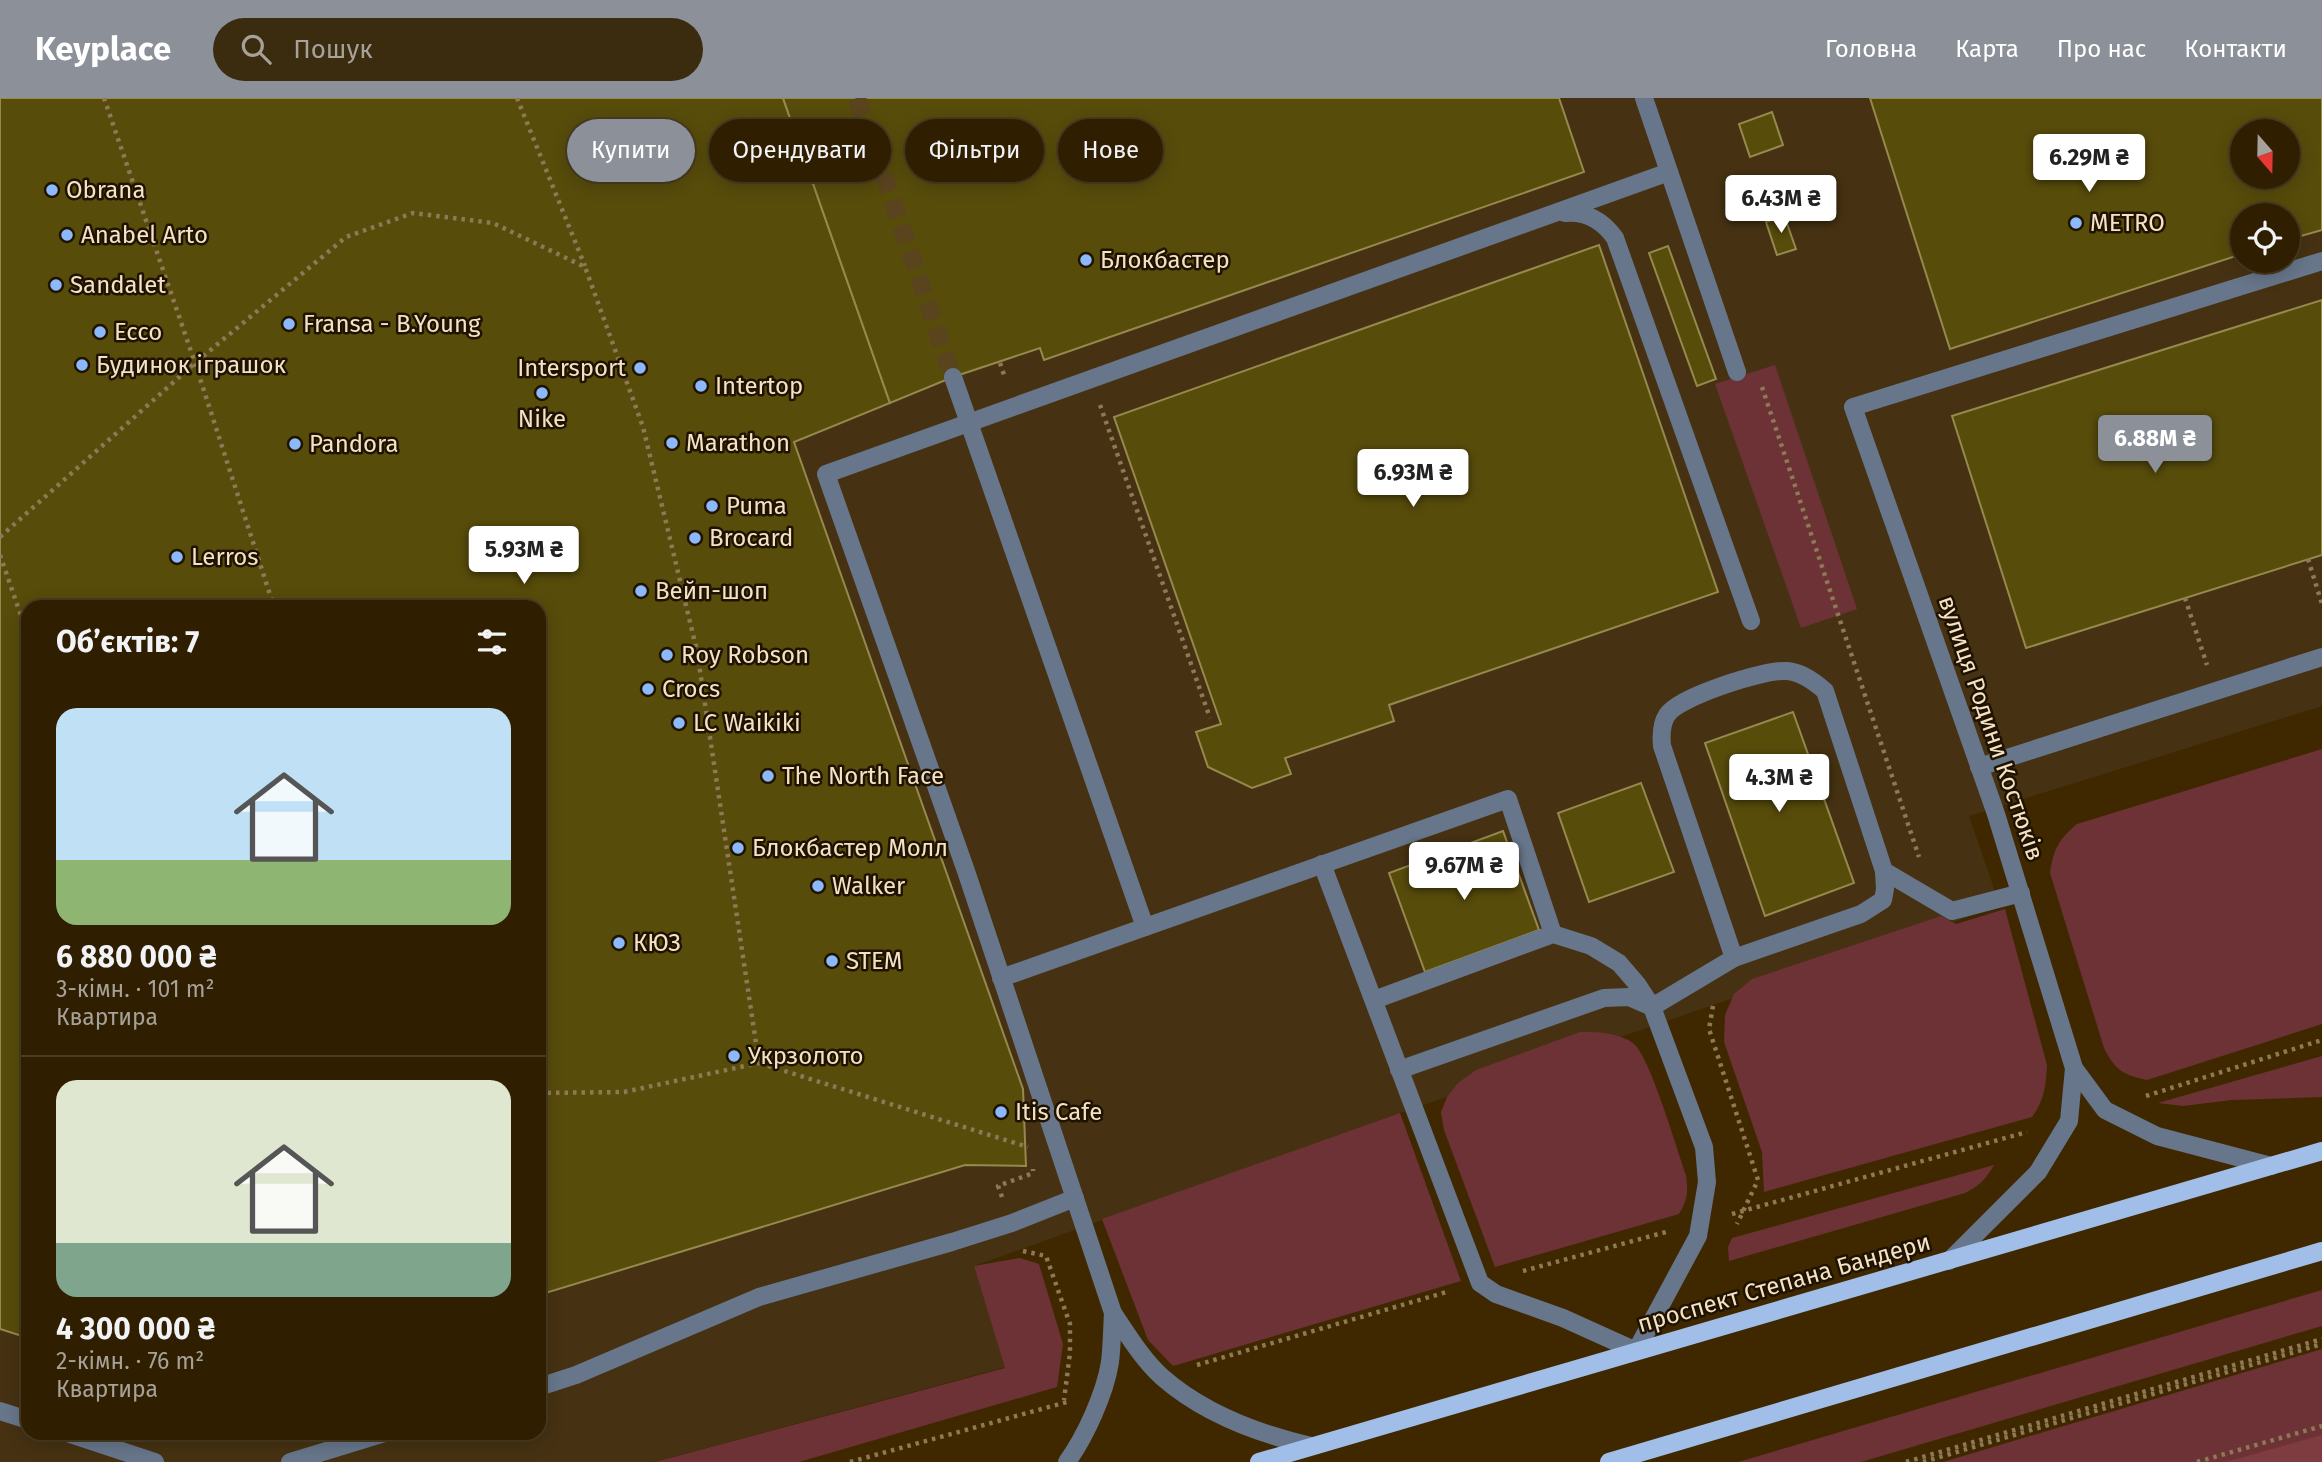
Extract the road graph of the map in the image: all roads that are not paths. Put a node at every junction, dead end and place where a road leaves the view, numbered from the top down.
1 (1644, 98) edge
2 (1669, 172) junction
3 (1552, 214) junction
4 (2322, 261) edge
5 (1737, 372) dead end
6 (953, 377) tunnel mouth
7 (969, 424) junction
8 (1751, 621) dead end
9 (2322, 657) edge
10 (1979, 767) junction
11 (1322, 864) junction
12 (1884, 871) junction
13 (2021, 893) junction
14 (1145, 927) junction
15 (1553, 934) junction
16 (1734, 958) junction
17 (1001, 978) junction
18 (1374, 1000) junction
19 (1652, 1007) junction
20 (2074, 1068) junction
21 (1399, 1070) junction
22 (2322, 1151) edge
23 (2271, 1166) junction
24 (1075, 1198) junction
25 (2322, 1251) edge
26 (1949, 1261) junction
27 (1113, 1313) junction
28 (1636, 1351) junction
29 (546, 1385) edge
30 (0, 1411) edge
31 (21, 1418) edge
32 (88, 1440) edge
33 (362, 1440) edge
34 (1311, 1446) junction
35 (155, 1462) edge
36 (290, 1462) edge
37 (1067, 1462) edge
38 (1259, 1462) edge
39 (1609, 1462) edge

1 - 2 lane
2 - 3 lane
2 - 5 lane
3 - 7 lane
3 - 8 lane
4 - 10 lane, вулиця Родини Костюків
6 - 7 lane
7 - 14 lane
7 - 17 lane
9 - 10 lane
10 - 13 lane, вулиця Родини Костюків
11 - 14 lane
11 - 15 lane
11 - 18 lane
12 - 13 lane
12 - 16 lane
12 - 16 lane
13 - 20 lane, вулиця Родини Костюків
14 - 17 lane
15 - 18 lane
15 - 19 lane
16 - 19 lane
17 - 24 lane
18 - 21 lane
19 - 21 lane
19 - 28 lane
20 - 23 lane
20 - 26 lane
21 - 28 lane
22 - 23 main road, проспект Степана Бандери
23 - 26 main road, проспект Степана Бандери
24 - 27 lane
24 - 29 lane
25 - 39 main road
26 - 28 main road, проспект Степана Бандери
27 - 34 lane
27 - 37 lane
28 - 34 main road, проспект Степана Бандери
30 - 31 lane
32 - 35 lane
33 - 36 lane
34 - 38 main road, проспект Степана Бандери

